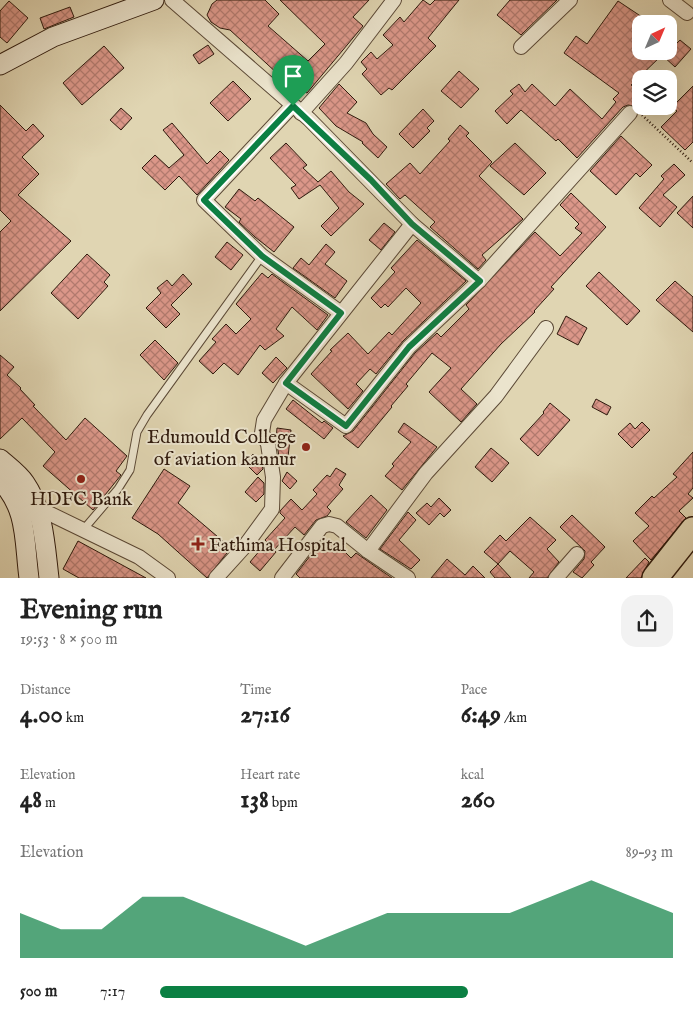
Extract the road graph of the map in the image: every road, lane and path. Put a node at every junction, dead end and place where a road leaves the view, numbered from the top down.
1 (154, 0) edge
2 (172, 0) edge
3 (394, 0) edge
4 (570, 0) edge
5 (670, 0) edge
6 (687, 13) dead end
7 (521, 47) dead end
8 (0, 65) edge
9 (297, 109) junction
10 (630, 113) joint
11 (693, 163) edge
12 (412, 224) junction
13 (262, 256) junction
14 (480, 281) junction
15 (341, 313) junction
16 (546, 328) dead end
17 (286, 383) junction
18 (0, 459) edge
19 (0, 480) edge
20 (30, 513) junction
21 (83, 530) junction
22 (693, 530) edge
23 (368, 551) junction
24 (693, 553) edge
25 (577, 554) dead end
26 (29, 578) edge
27 (49, 578) edge
28 (168, 578) edge
29 (216, 578) edge
30 (282, 578) edge
31 (408, 578) edge
32 (556, 578) edge
33 (654, 578) edge
34 (673, 578) edge

1 - 8 main road
2 - 9 street
3 - 9 street
4 - 7 street
5 - 6 street
9 - 12 street
9 - 13 street
10 - 11 path
10 - 14 street
12 - 14 street
12 - 15 street
13 - 15 street
13 - 21 lane
14 - 17 street
15 - 17 street
16 - 23 street
17 - 29 street
18 - 20 main road
19 - 20 main road
20 - 21 street
20 - 26 main road
20 - 27 main road
21 - 28 street
22 - 33 highway
23 - 30 street
23 - 31 street
24 - 34 highway
25 - 32 street

